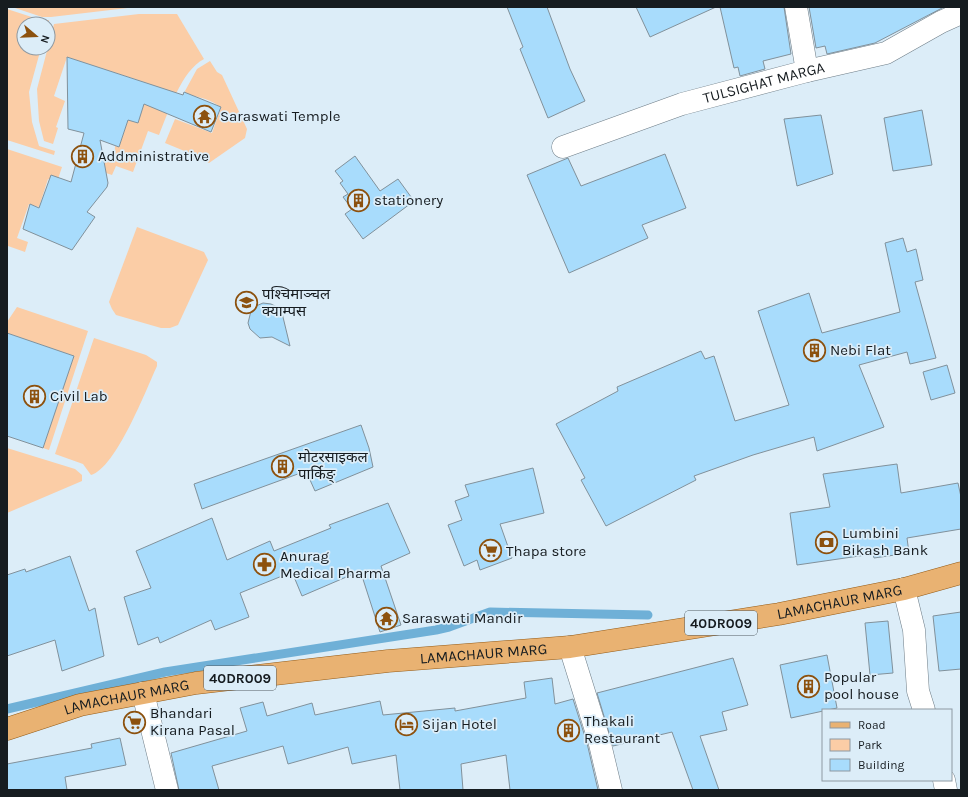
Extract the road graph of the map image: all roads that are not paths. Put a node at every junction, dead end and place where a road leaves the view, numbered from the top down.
1 (796, 7) edge
2 (961, 13) edge
3 (807, 71) junction
4 (564, 147) dead end
5 (961, 573) edge
6 (904, 589) junction
7 (570, 647) junction
8 (143, 692) junction
9 (924, 709) edge
10 (7, 729) edge
11 (167, 790) edge
12 (611, 790) edge

1 - 3 street
2 - 3 street, TULSIGHAT MARGA
3 - 4 street, TULSIGHAT MARGA
5 - 6 main road, LAMACHAUR MARG / 40DR009
6 - 7 main road, LAMACHAUR MARG / 40DR009
6 - 9 street
7 - 8 main road, LAMACHAUR MARG / 40DR009
7 - 12 street
8 - 10 main road, LAMACHAUR MARG / 40DR009
8 - 11 street

